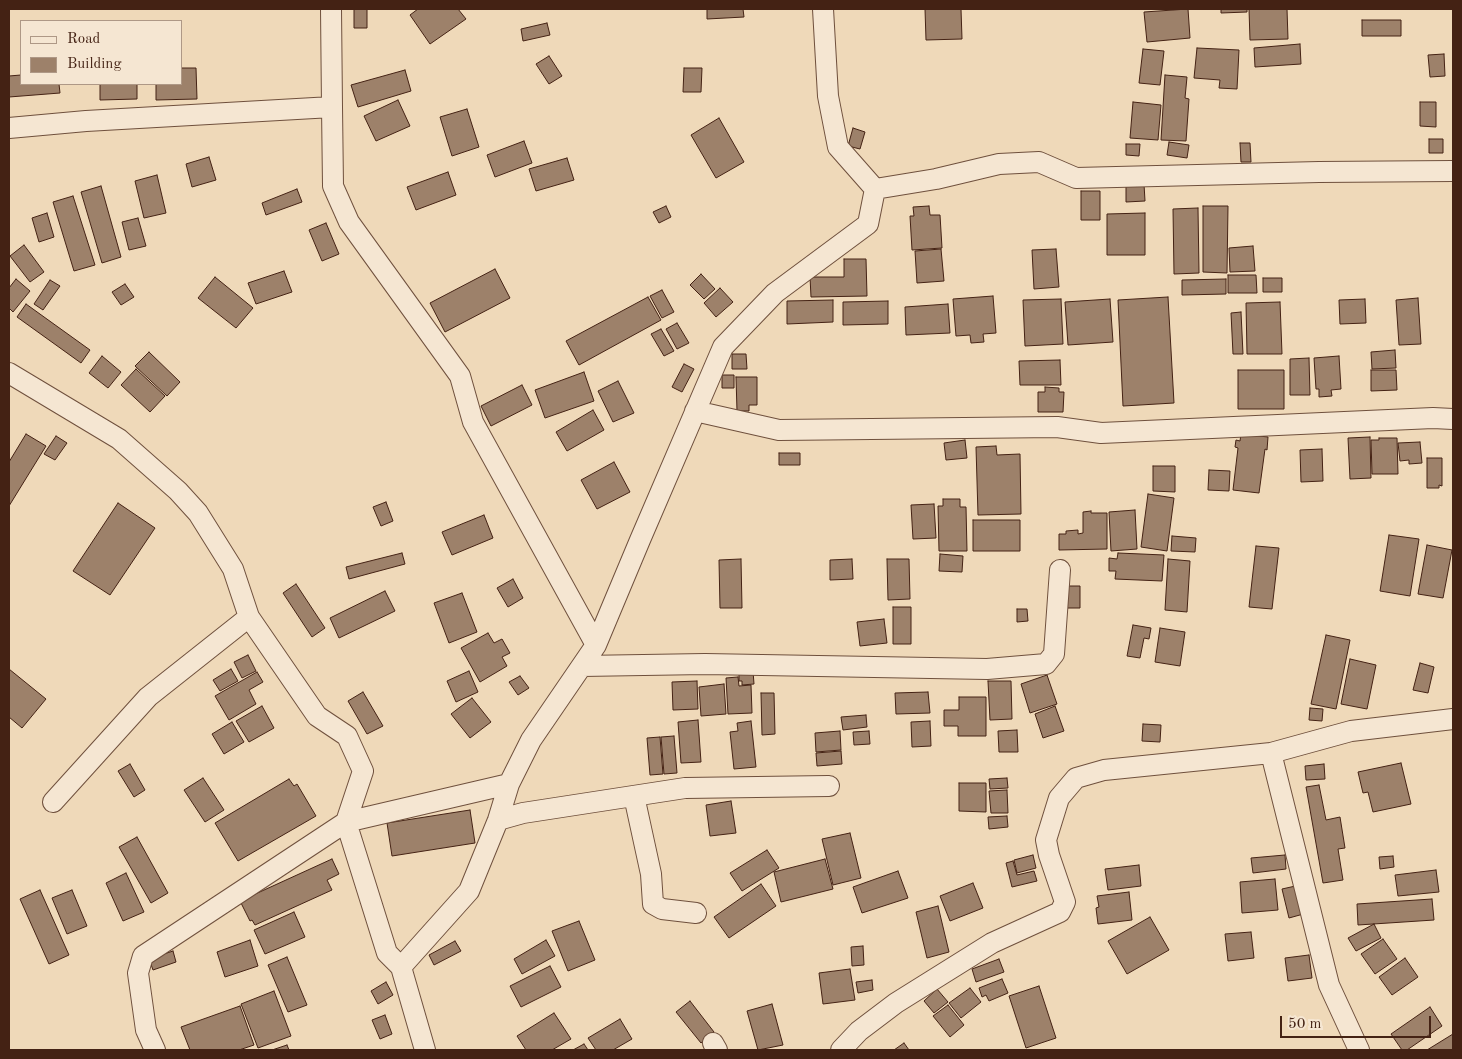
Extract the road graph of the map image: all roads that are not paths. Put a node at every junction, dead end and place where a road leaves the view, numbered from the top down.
1 (331, 9) edge
2 (823, 9) edge
3 (332, 107) junction
4 (9, 128) edge
5 (1453, 171) edge
6 (875, 189) junction
7 (9, 373) edge
8 (695, 411) junction
9 (1453, 419) edge
10 (1060, 570) dead end
11 (249, 617) junction
12 (596, 645) junction
13 (582, 666) junction
14 (1453, 719) edge
15 (1271, 753) junction
16 (510, 784) junction
17 (829, 786) dead end
18 (634, 796) junction
19 (53, 802) dead end
20 (498, 820) junction
21 (346, 822) junction
22 (696, 913) dead end
23 (401, 967) junction
24 (155, 1050) edge
25 (425, 1050) edge
26 (841, 1050) edge
27 (1359, 1050) edge

1 - 3 street
2 - 6 street
3 - 4 street
3 - 12 street
5 - 6 street
6 - 8 street
7 - 11 street
8 - 9 street
8 - 12 street
10 - 13 street
11 - 19 street
11 - 21 street
12 - 13 street
13 - 16 street
14 - 15 street
15 - 26 street
15 - 27 street
16 - 20 street
16 - 21 street
17 - 18 street
18 - 20 street
18 - 22 street
20 - 23 street
21 - 23 street
21 - 24 street
23 - 25 street

